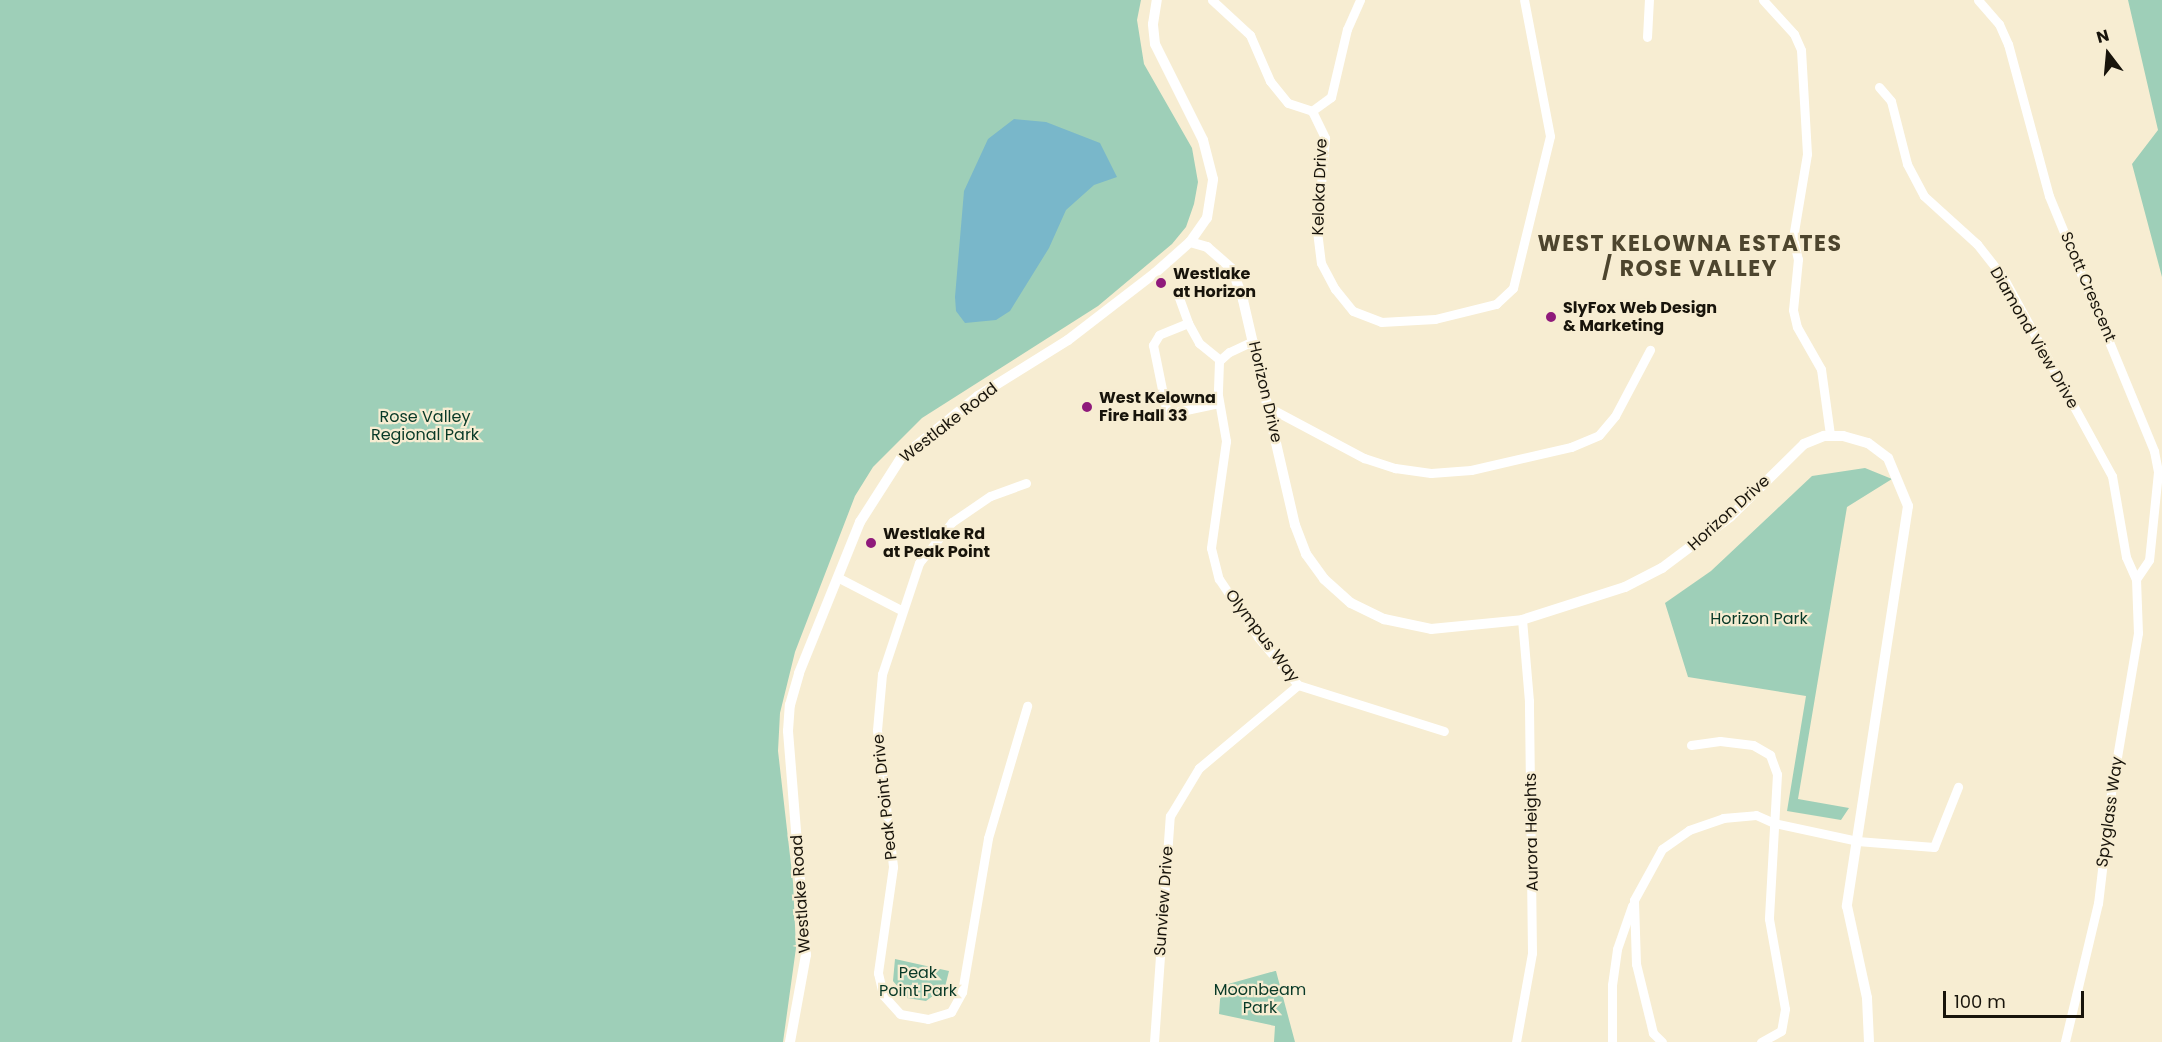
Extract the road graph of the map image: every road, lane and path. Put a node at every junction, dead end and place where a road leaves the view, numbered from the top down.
1 (1157, 0) edge
2 (1212, 0) edge
3 (1360, 0) edge
4 (1524, 0) edge
5 (1649, 0) edge
6 (1763, 0) edge
7 (1978, 0) edge
8 (1647, 37) dead end
9 (1879, 87) dead end
10 (1312, 111) junction
11 (1190, 242) junction
12 (1178, 295) dead end
13 (1188, 323) junction
14 (1253, 341) junction
15 (1650, 350) dead end
16 (1220, 360) junction
17 (1219, 403) junction
18 (1268, 407) junction
19 (1830, 435) junction
20 (1026, 483) dead end
21 (837, 577) junction
22 (2136, 579) junction
23 (901, 610) junction
24 (1522, 620) junction
25 (1298, 685) junction
26 (1027, 706) dead end
27 (1444, 731) dead end
28 (1691, 745) dead end
29 (1958, 787) dead end
30 (1774, 823) junction
31 (1857, 841) junction
32 (1634, 900) junction
33 (790, 1042) edge
34 (1154, 1042) edge
35 (1516, 1042) edge
36 (1612, 1042) edge
37 (1662, 1042) edge
38 (1761, 1042) edge
39 (1869, 1042) edge
40 (2065, 1042) edge

1 - 11 street, Westlake Road
2 - 10 street
3 - 10 street
4 - 10 street, Keloka Drive
5 - 8 street
6 - 19 street
7 - 22 street, Scott Crescent
9 - 22 street, Diamond View Drive
11 - 14 street, Horizon Drive
11 - 21 street, Westlake Road
12 - 13 street
13 - 16 street
13 - 17 street
14 - 16 street
14 - 18 street, Horizon Drive
15 - 18 street
16 - 17 street, Olympus Way
17 - 25 street, Olympus Way
18 - 24 street, Horizon Drive
19 - 24 street, Horizon Drive
19 - 31 street
20 - 23 street, Peak Point Drive
21 - 23 street
21 - 33 street, Westlake Road
22 - 40 street, Spyglass Way
23 - 26 street, Peak Point Drive
24 - 35 street, Aurora Heights
25 - 27 street, Olympus Way
25 - 34 street, Sunview Drive
28 - 30 street
29 - 31 street
30 - 31 street
30 - 32 street
30 - 38 street
31 - 39 street
32 - 36 street
32 - 37 street

